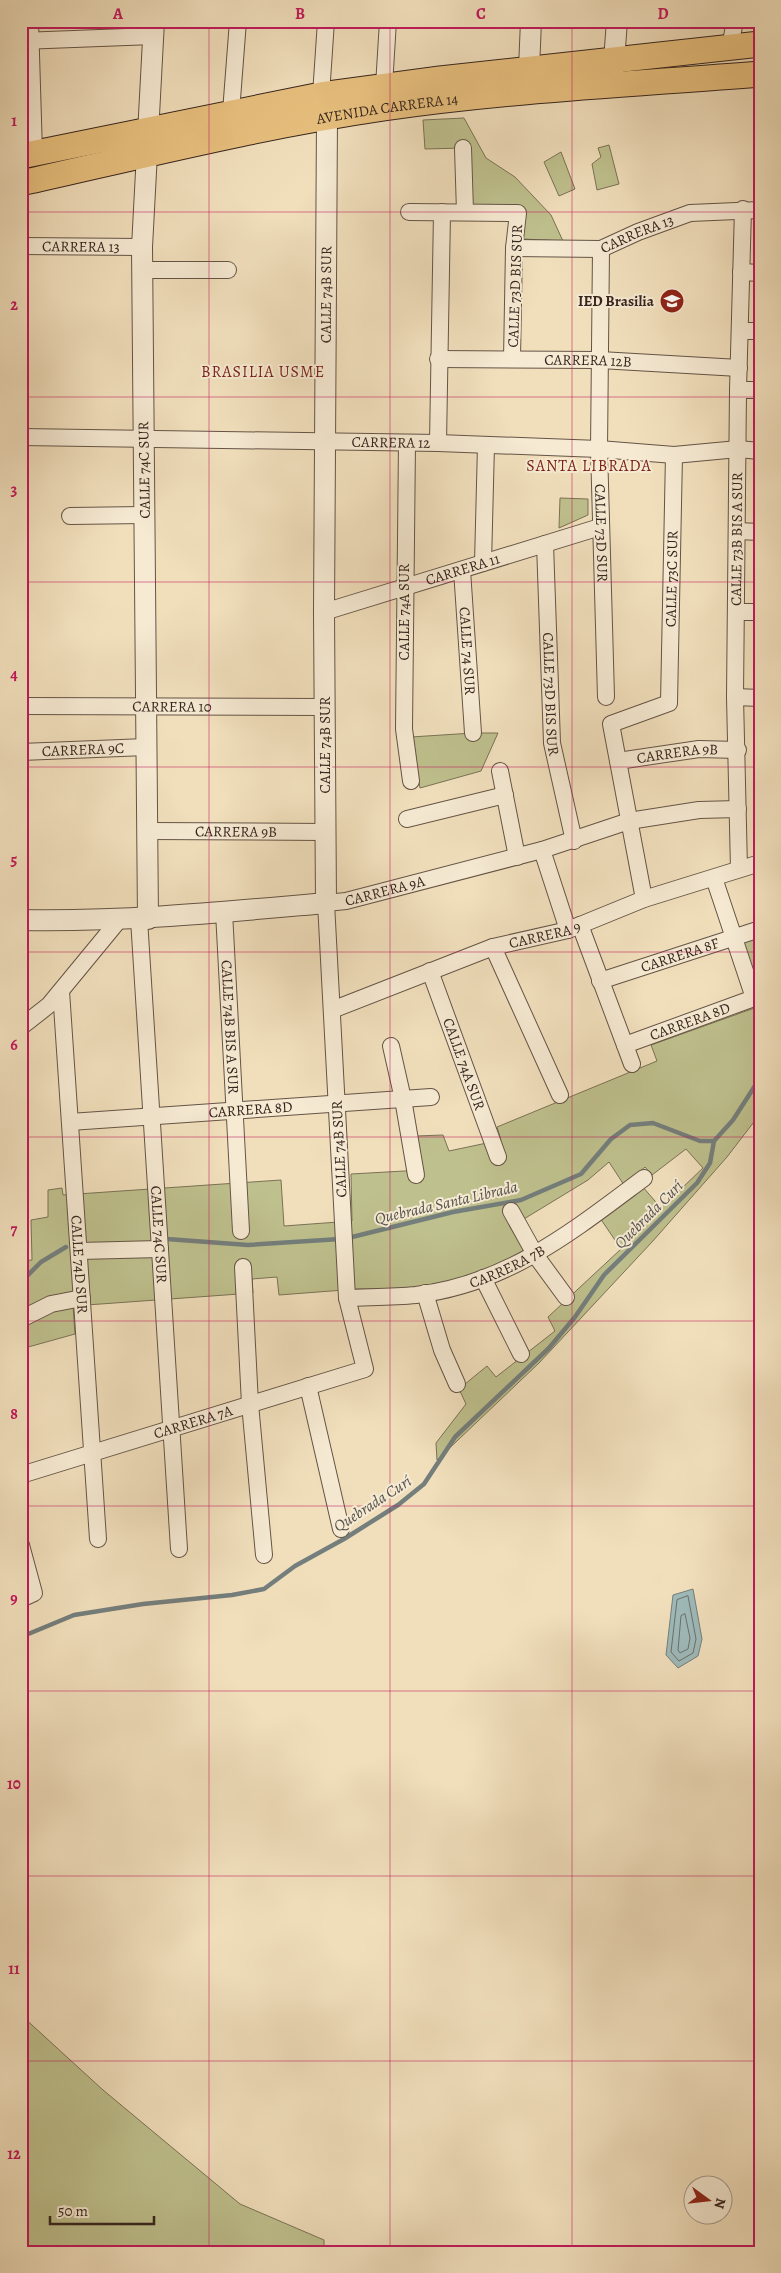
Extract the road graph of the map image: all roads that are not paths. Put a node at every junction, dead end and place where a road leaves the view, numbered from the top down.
1 (30, 21) edge
2 (238, 21) edge
3 (326, 21) edge
4 (388, 21) edge
5 (531, 21) edge
6 (617, 21) edge
7 (735, 21) edge
8 (154, 29) edge
9 (26, 41) edge
10 (760, 44) edge
11 (730, 47) junction
12 (614, 60) junction
13 (529, 69) junction
14 (760, 74) edge
15 (384, 86) junction
16 (612, 86) junction
17 (324, 106) junction
18 (231, 112) junction
19 (147, 142) junction
20 (463, 148) dead end
21 (27, 155) edge
22 (21, 183) edge
23 (743, 209) junction
24 (760, 210) edge
25 (409, 212) dead end
26 (442, 212) junction
27 (465, 212) junction
28 (21, 246) edge
29 (142, 247) junction
30 (514, 248) junction
31 (601, 249) junction
32 (142, 270) junction
33 (228, 270) dead end
34 (741, 272) junction
35 (760, 273) edge
36 (740, 331) junction
37 (760, 331) edge
38 (438, 359) junction
39 (512, 359) junction
40 (600, 360) junction
41 (738, 368) junction
42 (738, 390) junction
43 (760, 390) edge
44 (21, 437) edge
45 (144, 438) junction
46 (325, 442) junction
47 (407, 443) junction
48 (438, 443) junction
49 (486, 445) junction
50 (599, 449) junction
51 (738, 449) junction
52 (760, 451) edge
53 (674, 455) junction
54 (144, 515) junction
55 (70, 516) dead end
56 (600, 527) junction
57 (737, 531) junction
58 (760, 532) edge
59 (545, 544) junction
60 (483, 563) junction
61 (462, 570) junction
62 (404, 588) junction
63 (324, 612) junction
64 (737, 612) junction
65 (760, 612) edge
66 (606, 697) dead end
67 (735, 697) junction
68 (760, 698) edge
69 (21, 706) edge
70 (146, 706) junction
71 (324, 707) junction
72 (473, 733) dead end
73 (146, 748) junction
74 (738, 750) junction
75 (21, 752) edge
76 (618, 761) junction
77 (500, 771) dead end
78 (411, 781) dead end
79 (505, 795) junction
80 (738, 809) junction
81 (407, 819) dead end
82 (629, 821) junction
83 (147, 831) junction
84 (325, 832) junction
85 (574, 841) junction
86 (542, 850) junction
87 (516, 857) junction
88 (760, 863) edge
89 (739, 869) junction
90 (714, 878) junction
91 (644, 899) junction
92 (326, 903) junction
93 (224, 912) junction
94 (144, 919) junction
95 (21, 920) edge
96 (119, 920) junction
97 (574, 928) junction
98 (760, 929) edge
99 (734, 938) junction
100 (493, 948) junction
101 (430, 970) junction
102 (600, 981) junction
103 (61, 991) junction
104 (332, 1010) junction
105 (21, 1027) edge
106 (625, 1045) junction
107 (391, 1046) dead end
108 (632, 1064) dead end
109 (560, 1094) dead end
110 (432, 1097) dead end
111 (403, 1099) junction
112 (337, 1104) junction
113 (234, 1111) junction
114 (152, 1116) junction
115 (70, 1122) junction
116 (498, 1157) dead end
117 (416, 1175) dead end
118 (644, 1178) dead end
119 (511, 1211) dead end
120 (241, 1231) dead end
121 (160, 1249) junction
122 (79, 1251) junction
123 (536, 1256) junction
124 (243, 1267) dead end
125 (483, 1278) junction
126 (425, 1293) junction
127 (566, 1297) dead end
128 (82, 1298) junction
129 (348, 1298) junction
130 (21, 1319) edge
131 (521, 1354) dead end
132 (365, 1369) joint
133 (457, 1384) dead end
134 (308, 1386) junction
135 (250, 1404) junction
136 (172, 1428) junction
137 (92, 1452) junction
138 (21, 1475) edge
139 (341, 1529) dead end
140 (98, 1539) dead end
141 (21, 1545) edge
142 (179, 1549) dead end
143 (264, 1555) dead end
144 (27, 1596) edge

1 - 9 street
2 - 18 street
3 - 17 street, CALLE 74B SUR
4 - 15 street
5 - 13 street
6 - 12 street
7 - 11 street
8 - 9 street
8 - 19 street, CALLE 74C SUR
9 - 21 street
10 - 11 main road, AVENIDA CARRERA 14
11 - 12 main road, AVENIDA CARRERA 14
12 - 13 main road, AVENIDA CARRERA 14
12 - 16 street
13 - 15 main road, AVENIDA CARRERA 14
14 - 16 main road, AVENIDA CARRERA 14
15 - 17 main road, AVENIDA CARRERA 14
16 - 17 main road, AVENIDA CARRERA 14
17 - 18 main road, AVENIDA CARRERA 14
17 - 19 main road, AVENIDA CARRERA 14
17 - 46 street, CALLE 74B SUR
18 - 19 main road, AVENIDA CARRERA 14
19 - 21 main road, AVENIDA CARRERA 14
19 - 22 main road, AVENIDA CARRERA 14
19 - 29 street, CALLE 74C SUR
20 - 27 street
23 - 24 street, CARRERA 13
23 - 31 street, CARRERA 13
23 - 34 street, CALLE 73B BIS A SUR
25 - 26 street
26 - 27 street
26 - 38 street
27 - 30 street, CALLE 73D BIS SUR
28 - 29 street, CARRERA 13
29 - 32 street, CALLE 74C SUR
30 - 31 street, CARRERA 13
30 - 39 street, CALLE 73D BIS SUR
31 - 40 street, CALLE 73D SUR
32 - 33 street
32 - 45 street, CALLE 74C SUR
34 - 35 street
34 - 36 street, CALLE 73B BIS A SUR
36 - 37 street
36 - 41 street, CALLE 73B BIS A SUR
38 - 39 street, CARRERA 12B
38 - 48 street
39 - 40 street, CARRERA 12B
40 - 41 street, CARRERA 12B
40 - 50 street, CALLE 73D SUR
41 - 42 street, CALLE 73B BIS A SUR
42 - 43 street
42 - 51 street, CALLE 73B BIS A SUR
44 - 45 street, CARRERA 12
45 - 46 street, CARRERA 12
45 - 54 street, CALLE 74C SUR
46 - 47 street, CARRERA 12
46 - 63 street, CALLE 74B SUR
47 - 48 street, CARRERA 12
47 - 62 street, CALLE 74A SUR
48 - 49 street, CARRERA 12
49 - 50 street, CARRERA 12
49 - 60 street
50 - 53 street, CARRERA 12
50 - 56 street, CALLE 73D SUR
51 - 52 street, CARRERA 12
51 - 53 street, CARRERA 12
51 - 57 street, CALLE 73B BIS A SUR
53 - 76 street, CALLE 73C SUR
54 - 55 street
54 - 70 street, CALLE 74C SUR
56 - 59 street, CARRERA 11
56 - 66 street, CALLE 73D SUR
57 - 58 street
57 - 64 street, CALLE 73B BIS A SUR
59 - 60 street, CARRERA 11
59 - 85 street, CALLE 73D BIS SUR
60 - 61 street, CARRERA 11
61 - 62 street, CARRERA 11
61 - 72 street, CALLE 74 SUR
62 - 63 street, CARRERA 11
62 - 78 street, CALLE 74A SUR
63 - 71 street, CALLE 74B SUR
64 - 65 street
64 - 67 street, CALLE 73B BIS A SUR
67 - 68 street
67 - 74 street, CALLE 73B BIS A SUR
69 - 70 street, CARRERA 10
70 - 71 street, CARRERA 10
70 - 73 street, CALLE 74C SUR
71 - 84 street, CALLE 74B SUR
73 - 75 street, CARRERA 9C
73 - 83 street, CALLE 74C SUR
74 - 76 street, CARRERA 9B
74 - 80 street, CALLE 73B BIS A SUR
76 - 82 street
77 - 79 street
79 - 81 street
79 - 87 street
80 - 82 street, CARRERA 9A
80 - 89 street, CALLE 73B BIS A SUR
82 - 85 street, CARRERA 9A
82 - 91 street
83 - 84 street, CARRERA 9B
83 - 94 street, CALLE 74C SUR
84 - 92 street, CALLE 74B SUR
85 - 86 street, CARRERA 9A
86 - 87 street, CARRERA 9A
86 - 97 street
87 - 92 street, CARRERA 9A
88 - 89 street, CARRERA 9
89 - 90 street, CARRERA 9
90 - 91 street, CARRERA 9
90 - 99 street
91 - 97 street, CARRERA 9
92 - 93 street, CARRERA 9A
92 - 104 street, CALLE 74B SUR
93 - 94 street, CARRERA 9A
93 - 113 street, CALLE 74B BIS A SUR
94 - 96 street, CARRERA 9A
94 - 114 street, CALLE 74C SUR
95 - 96 street, CARRERA 9A
96 - 103 street
97 - 100 street, CARRERA 9
97 - 102 street
98 - 99 street, CARRERA 8F
99 - 102 street, CARRERA 8F
99 - 106 street, CARRERA 8D
100 - 101 street, CARRERA 9
100 - 109 street
101 - 104 street, CARRERA 9
101 - 116 street, CALLE 74A SUR
102 - 106 street
103 - 105 street
103 - 115 street, CALLE 74D SUR
104 - 112 street, CALLE 74B SUR
106 - 108 street
107 - 111 street
110 - 111 street, CARRERA 8D
111 - 112 street, CARRERA 8D
111 - 117 street
112 - 113 street, CARRERA 8D
112 - 129 street, CALLE 74B SUR
113 - 114 street, CARRERA 8D
113 - 120 street, CALLE 74B BIS A SUR
114 - 115 street, CARRERA 8D
114 - 121 street, CALLE 74C SUR
115 - 122 street, CALLE 74D SUR
118 - 123 street, CARRERA 7B
119 - 123 street
121 - 122 street
121 - 136 street, CALLE 74C SUR
122 - 128 street, CALLE 74D SUR
123 - 125 street, CARRERA 7B
123 - 127 street
124 - 135 street
125 - 126 street, CARRERA 7B
125 - 131 street
126 - 129 street, CARRERA 7B
126 - 133 street
128 - 130 street
128 - 137 street, CALLE 74D SUR
129 - 132 street, CALLE 74B SUR
132 - 134 street, CARRERA 7A
134 - 135 street, CARRERA 7A
134 - 139 street
135 - 136 street, CARRERA 7A
135 - 143 street
136 - 137 street, CARRERA 7A
136 - 142 street, CALLE 74C SUR
137 - 138 street, CARRERA 7A
137 - 140 street, CALLE 74D SUR
141 - 144 street

